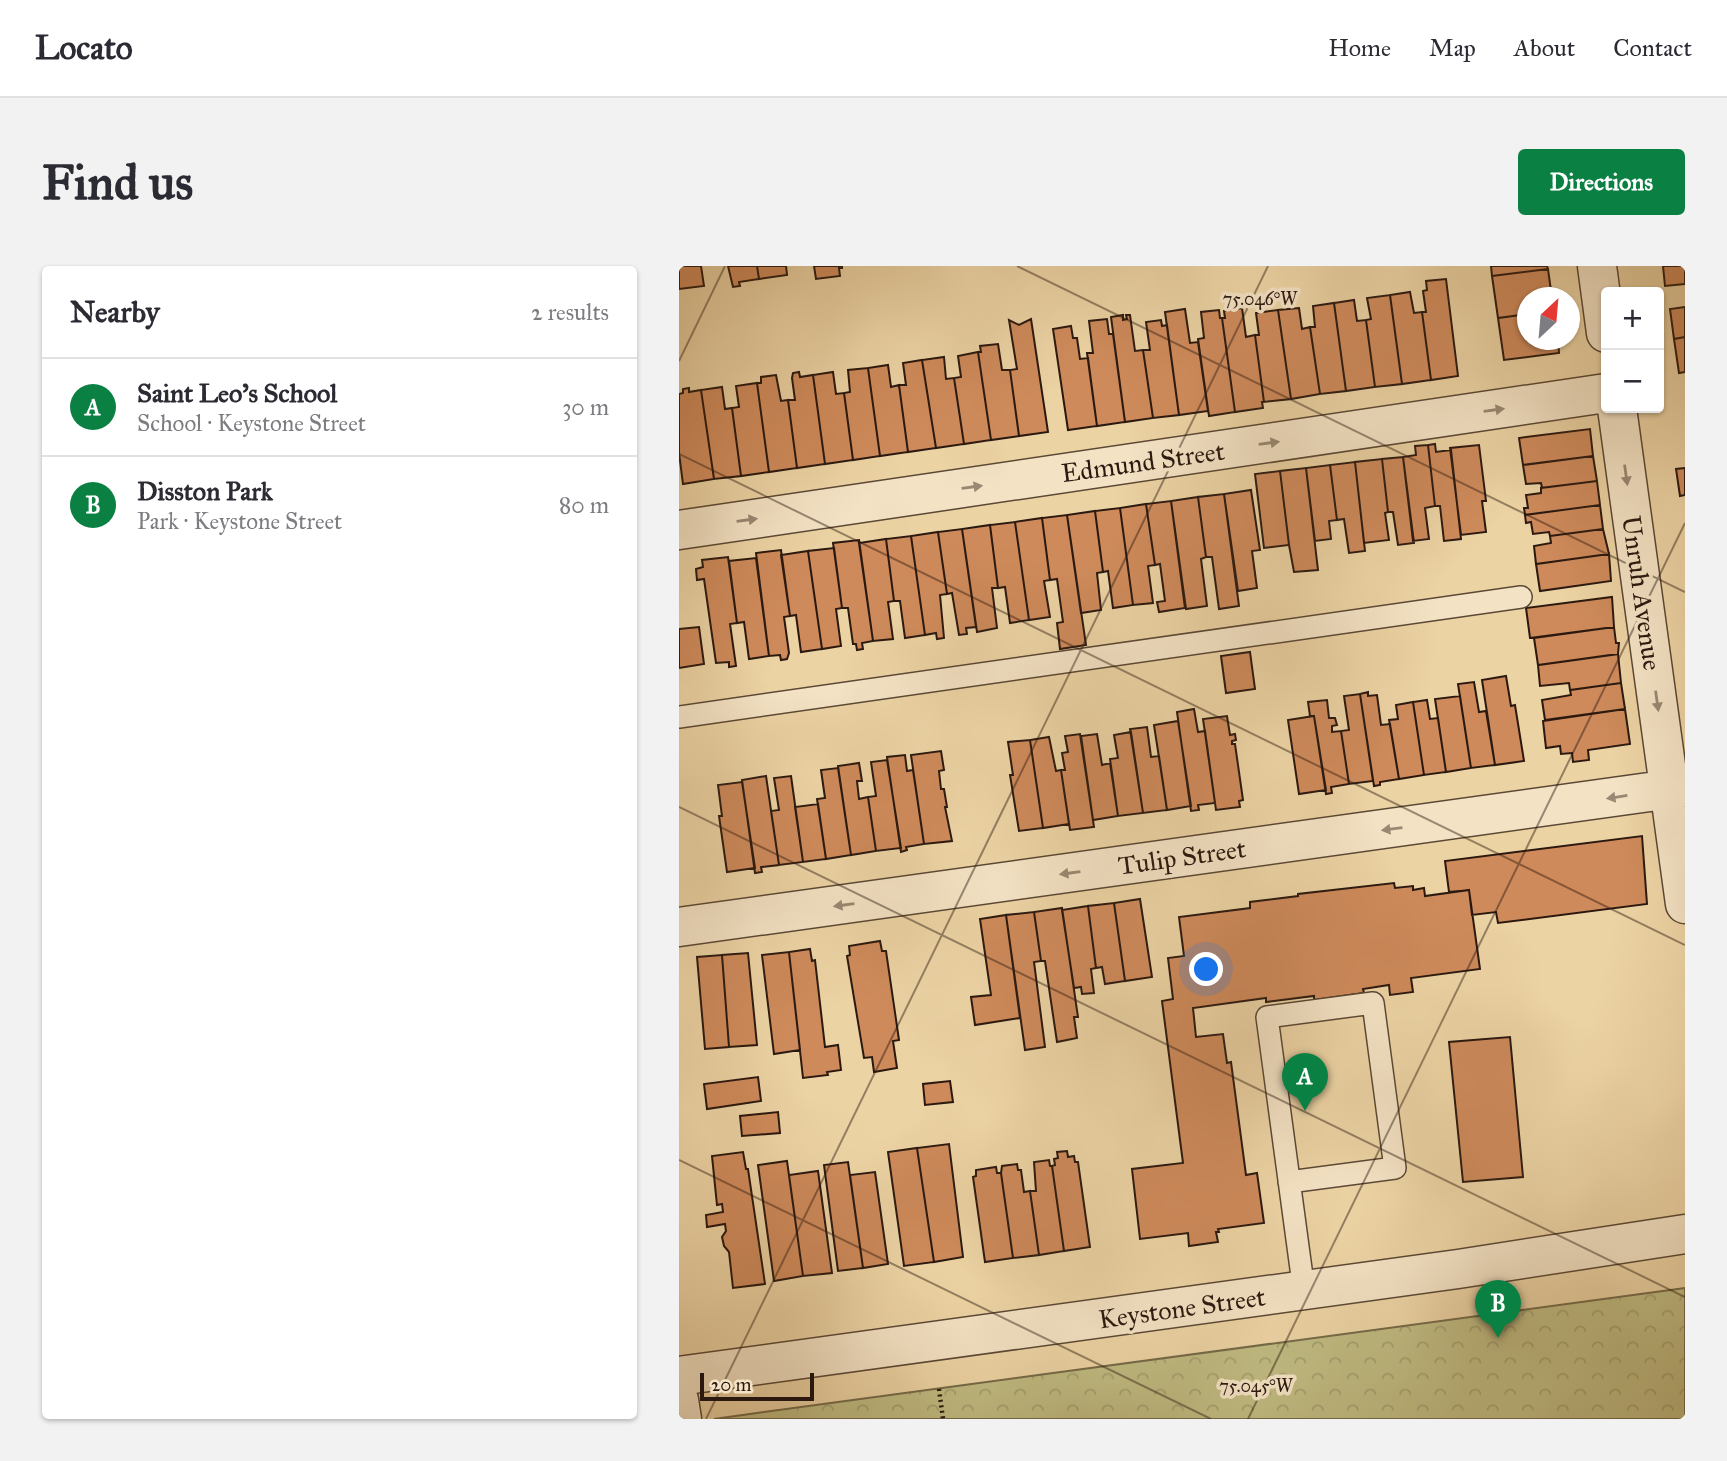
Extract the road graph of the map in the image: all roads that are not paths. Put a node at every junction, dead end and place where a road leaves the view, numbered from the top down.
1 (1597, 266) edge
2 (1601, 296) edge
3 (1601, 394) edge
4 (1618, 413) edge
5 (679, 530) edge
6 (1521, 597) dead end
7 (679, 718) edge
8 (1677, 788) edge
9 (1685, 904) edge
10 (679, 927) edge
11 (1289, 1182) junction
12 (1685, 1234) edge
13 (1304, 1291) junction
14 (679, 1376) edge
15 (679, 1400) edge
16 (682, 1419) edge

1 - 2 street
5 -> 3 street, Edmund Street
4 -> 8 street, Unruh Avenue
6 - 7 lane
8 - 9 street, Unruh Avenue
8 -> 10 street, Tulip Street
11 - 11 lane
11 - 13 lane
12 - 13 street, Keystone Street
13 - 14 street, Keystone Street
15 - 16 street

